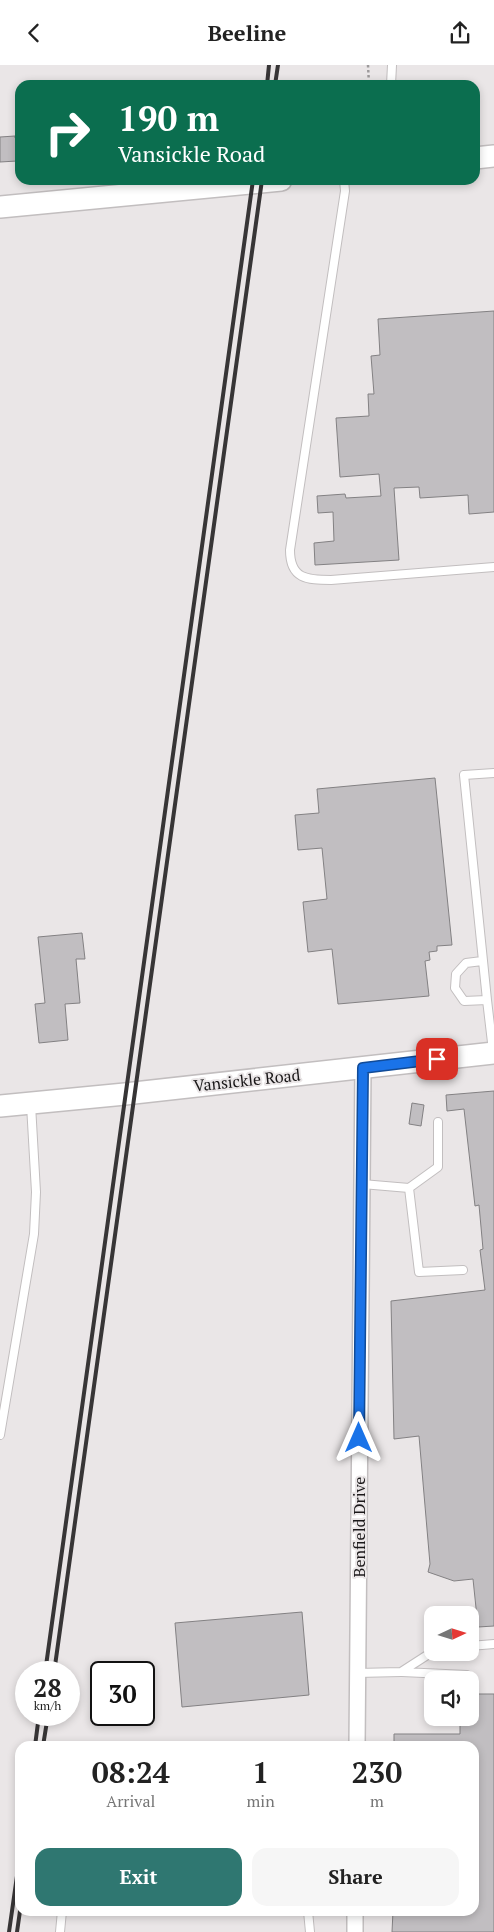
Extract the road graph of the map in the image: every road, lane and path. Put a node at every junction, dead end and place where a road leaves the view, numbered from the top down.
1 (368, 65) edge
2 (392, 65) edge
3 (368, 80) edge
4 (391, 80) edge
5 (494, 156) edge
6 (480, 157) edge
7 (230, 185) edge
8 (344, 185) edge
9 (0, 207) edge
10 (494, 567) edge
11 (494, 773) edge
12 (482, 961) junction
13 (486, 1000) junction
14 (494, 1053) edge
15 (363, 1068) junction
16 (31, 1103) junction
17 (0, 1106) edge
18 (438, 1122) dead end
19 (362, 1184) junction
20 (409, 1187) junction
21 (463, 1270) dead end
22 (0, 1435) edge
23 (494, 1644) edge
24 (479, 1645) edge
25 (424, 1657) edge
26 (401, 1672) junction
27 (357, 1673) junction
28 (424, 1673) edge
29 (357, 1741) edge
30 (62, 1916) edge
31 (308, 1916) edge
32 (355, 1916) edge
33 (60, 1932) edge
34 (310, 1932) edge
35 (355, 1932) edge

1 - 3 path
2 - 4 lane
5 - 6 street
7 - 9 street
8 - 10 lane
11 - 12 lane
12 - 13 lane
12 - 13 lane
13 - 14 lane
14 - 15 street, Vansickle Road
15 - 16 street, Vansickle Road
15 - 19 street, Benfield Drive
16 - 17 street, Vansickle Road
16 - 22 lane
18 - 20 lane
19 - 20 lane
19 - 27 street, Benfield Drive
20 - 21 lane
23 - 24 lane
25 - 26 lane
26 - 27 lane
26 - 28 lane
27 - 29 street, Benfield Drive
30 - 33 lane
31 - 34 lane
32 - 35 street

